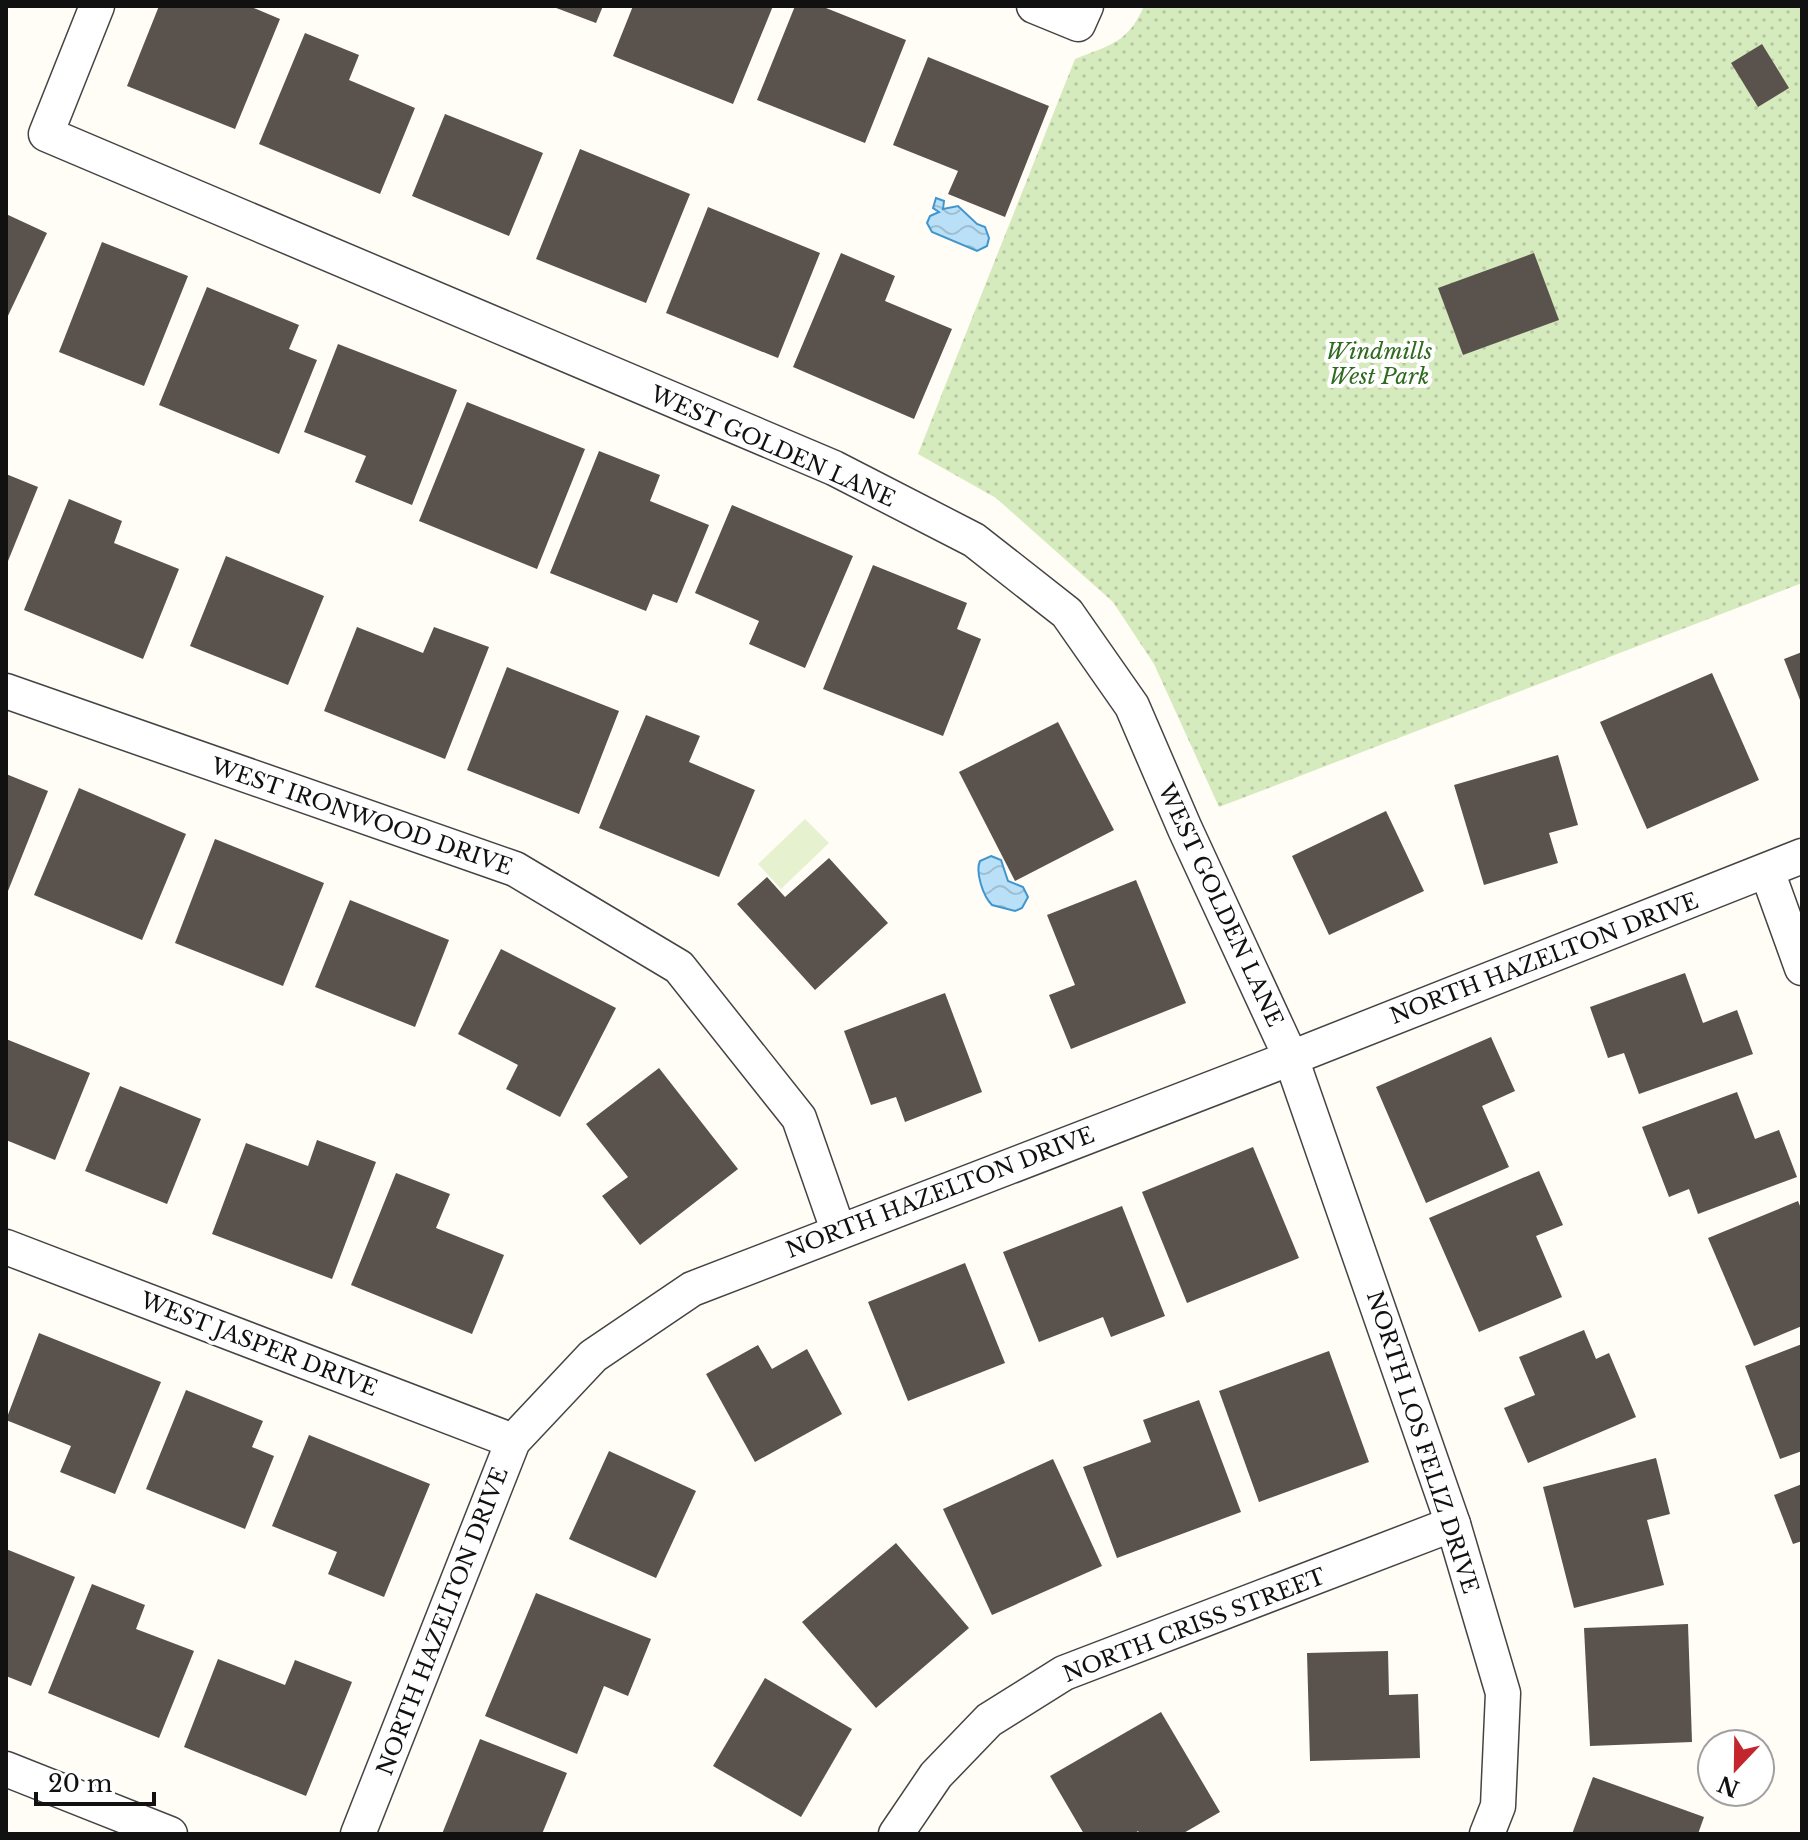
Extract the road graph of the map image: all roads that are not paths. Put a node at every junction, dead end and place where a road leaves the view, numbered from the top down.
1 (97, 6) edge
2 (1034, 6) edge
3 (1082, 15) edge
4 (6, 691) edge
5 (1802, 856) edge
6 (1767, 871) junction
7 (1802, 968) edge
8 (1291, 1058) junction
9 (838, 1230) junction
10 (6, 1247) edge
11 (513, 1441) junction
12 (1453, 1524) junction
13 (6, 1769) edge
14 (170, 1834) edge
15 (358, 1834) edge
16 (896, 1834) edge
17 (1487, 1834) edge

1 - 8 street, WEST GOLDEN LANE
2 - 3 street
4 - 9 street, WEST IRONWOOD DRIVE
5 - 6 street, NORTH HAZELTON DRIVE
6 - 7 street
6 - 8 street, NORTH HAZELTON DRIVE
8 - 9 street, NORTH HAZELTON DRIVE
8 - 12 street, NORTH LOS FELIZ DRIVE
9 - 11 street, NORTH HAZELTON DRIVE
10 - 11 street, WEST JASPER DRIVE
11 - 15 street, NORTH HAZELTON DRIVE
12 - 16 street, NORTH CRISS STREET
12 - 17 street, NORTH LOS FELIZ DRIVE
13 - 14 street

